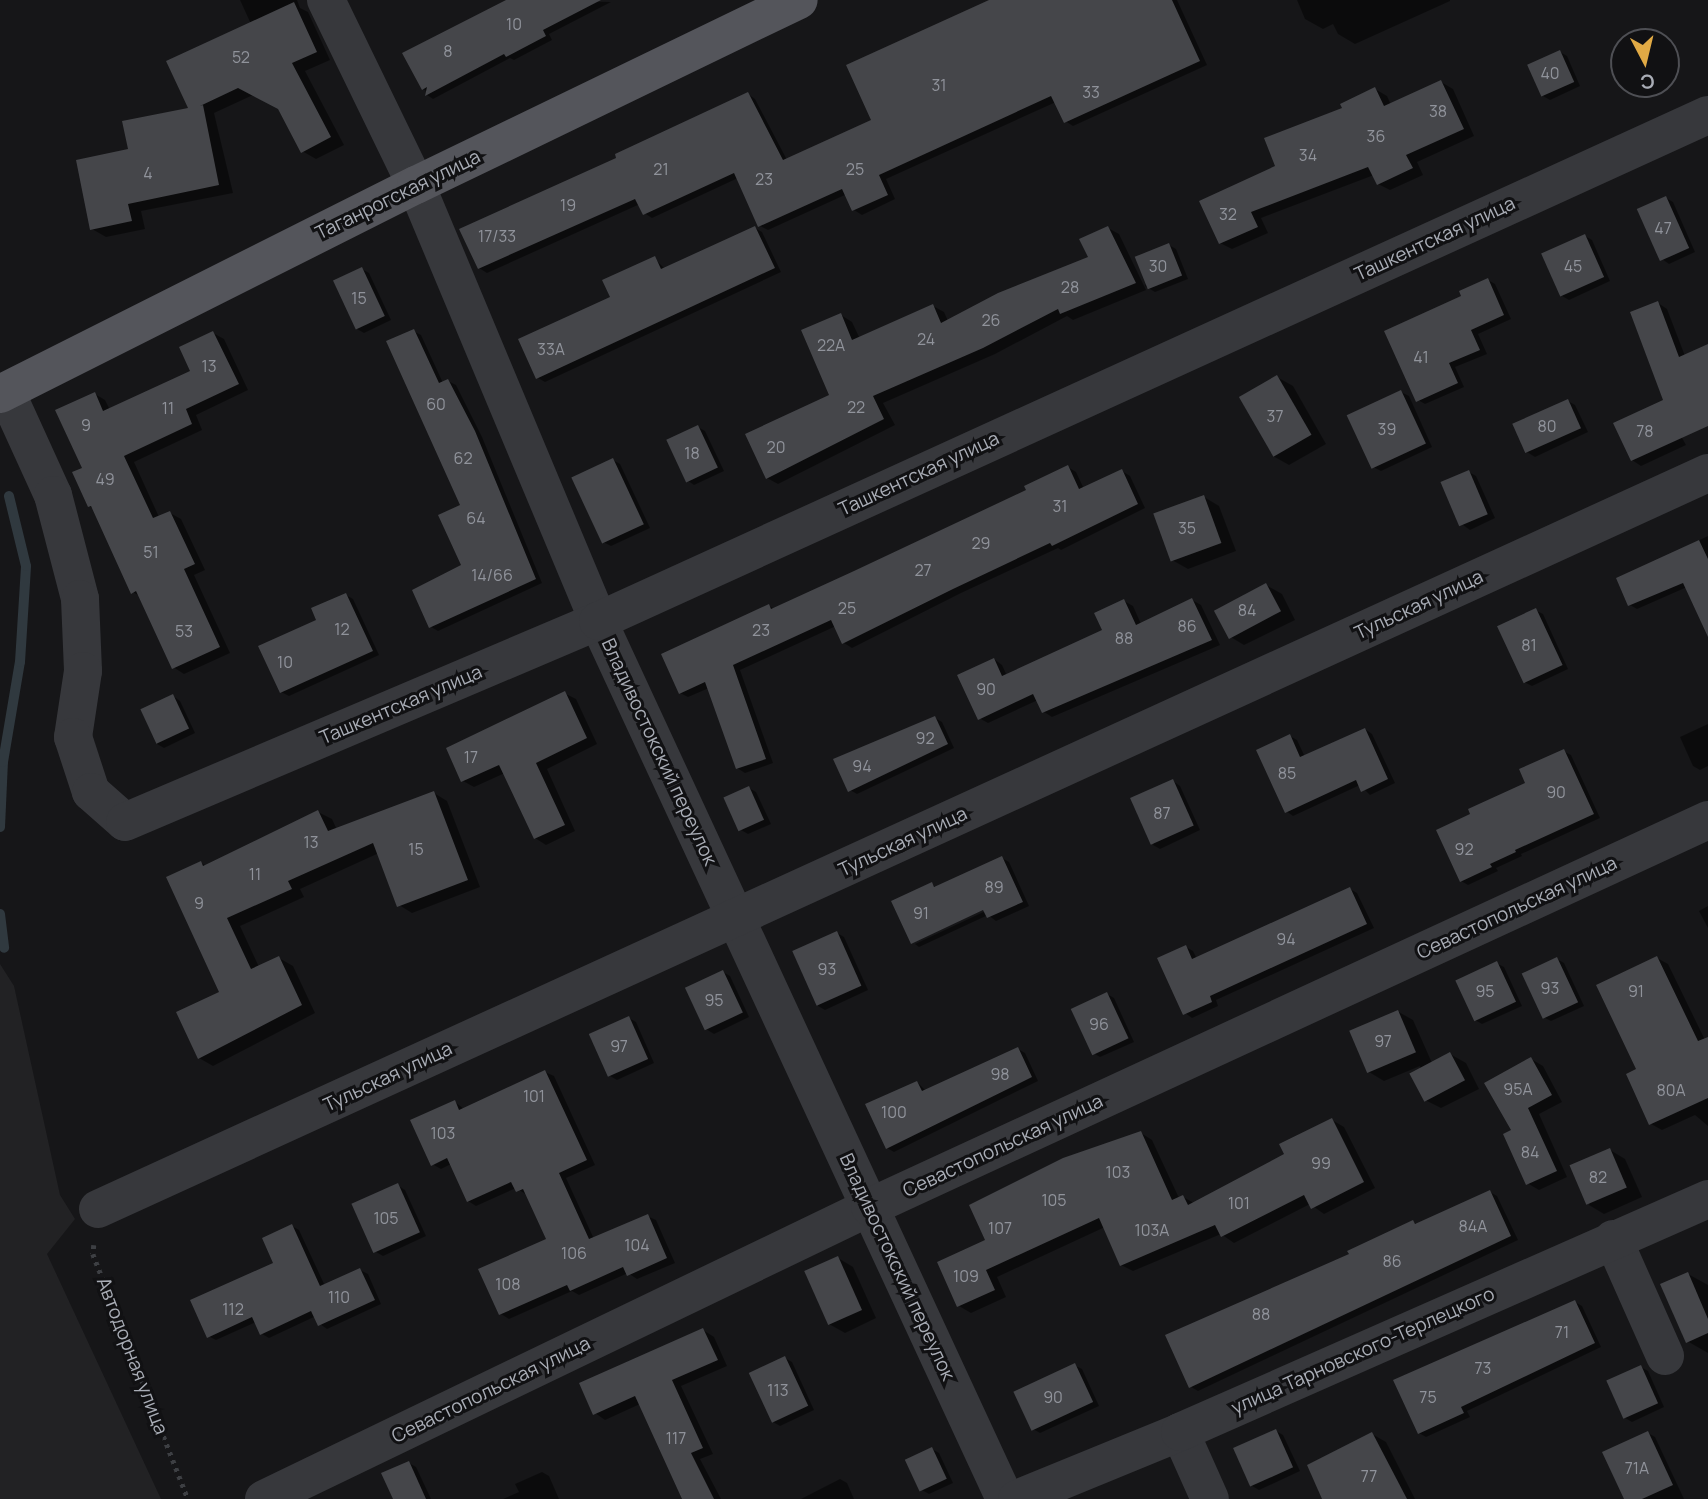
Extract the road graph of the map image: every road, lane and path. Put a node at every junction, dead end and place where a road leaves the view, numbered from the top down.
1 (326, 0) edge
2 (799, 0) edge
3 (1708, 115) edge
4 (416, 185) junction
5 (3, 393) edge
6 (1708, 473) edge
7 (598, 621) junction
8 (1708, 820) edge
9 (736, 919) junction
10 (1708, 1199) edge
11 (870, 1207) junction
12 (98, 1209) joint
13 (1614, 1240) junction
14 (1665, 1356) dead end
15 (1180, 1432) junction
16 (188, 1499) edge
17 (264, 1499) edge
18 (1005, 1499) edge
19 (1017, 1499) edge
20 (1210, 1499) edge

1 - 4 street, Владивостокский переулок
2 - 4 main road, Таганрогская улица
3 - 7 street, Ташкентская улица
4 - 5 main road, Таганрогская улица
4 - 7 street, Владивостокский переулок
5 - 7 street, Ташкентская улица
6 - 9 street, Тульская улица
7 - 9 street, Владивостокский переулок
8 - 11 street, Севастопольская улица
9 - 11 street, Владивостокский переулок
9 - 12 street, Тульская улица
10 - 13 street, улица Тарновского-Терлецкого
11 - 17 street, Севастопольская улица
11 - 18 street, Владивостокский переулок
12 - 16 path, Автодорная улица
13 - 14 street
13 - 15 street, улица Тарновского-Терлецкого
15 - 19 street, улица Тарновского-Терлецкого
15 - 20 street

